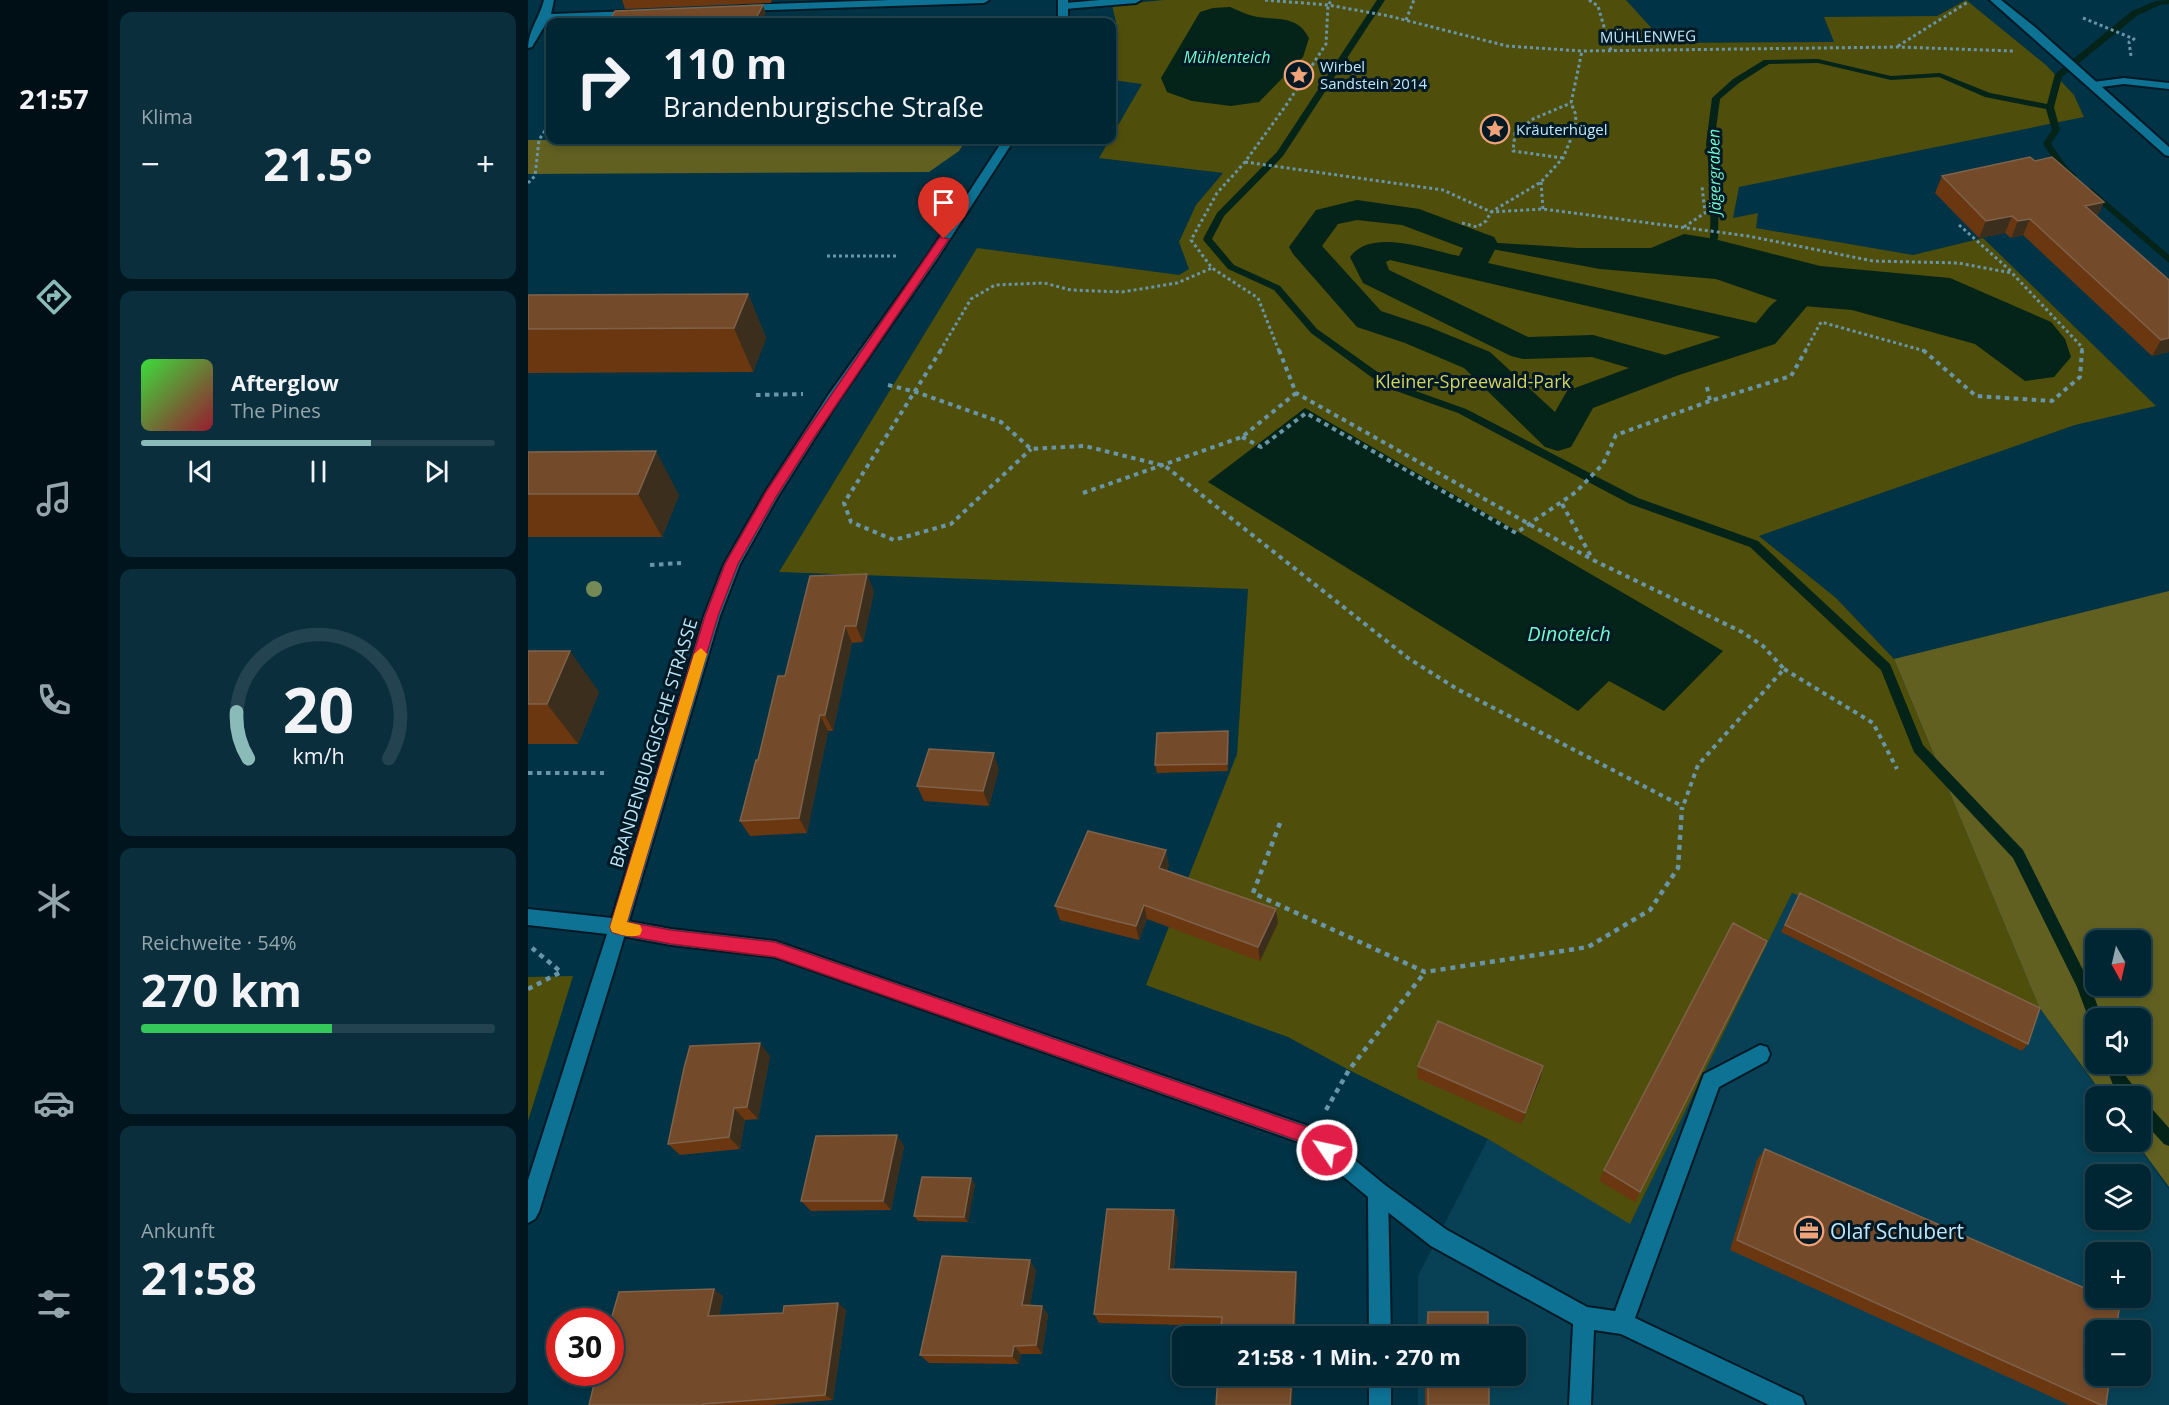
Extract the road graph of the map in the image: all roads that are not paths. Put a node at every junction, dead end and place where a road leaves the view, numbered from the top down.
1 (549, 0) edge
2 (984, 0) edge
3 (1136, 0) edge
4 (1995, 0) edge
5 (1064, 3) edge
6 (725, 9) edge
7 (647, 14) edge
8 (545, 17) junction
9 (1063, 18) edge
10 (528, 45) edge
11 (2092, 85) junction
12 (2169, 86) edge
13 (1005, 144) edge
14 (2169, 153) edge
15 (528, 917) edge
16 (618, 927) junction
17 (1760, 1054) dead end
18 (1378, 1192) junction
19 (528, 1212) edge
20 (1584, 1318) junction
21 (1622, 1323) junction
22 (1380, 1326) edge
23 (1380, 1386) edge
24 (1380, 1405) edge
25 (1580, 1405) edge
26 (1794, 1405) edge

1 - 8 street
2 - 6 street
3 - 5 street
4 - 11 street
5 - 9 street
7 - 8 street
8 - 10 street
11 - 12 street
11 - 14 street
13 - 16 street, BRANDENBURGISCHE STRASSE
15 - 16 street
16 - 18 street
16 - 19 street, BRANDENBURGISCHE STRASSE
17 - 21 street
18 - 20 street
18 - 22 street
20 - 21 street
20 - 25 street
21 - 26 street
23 - 24 street

